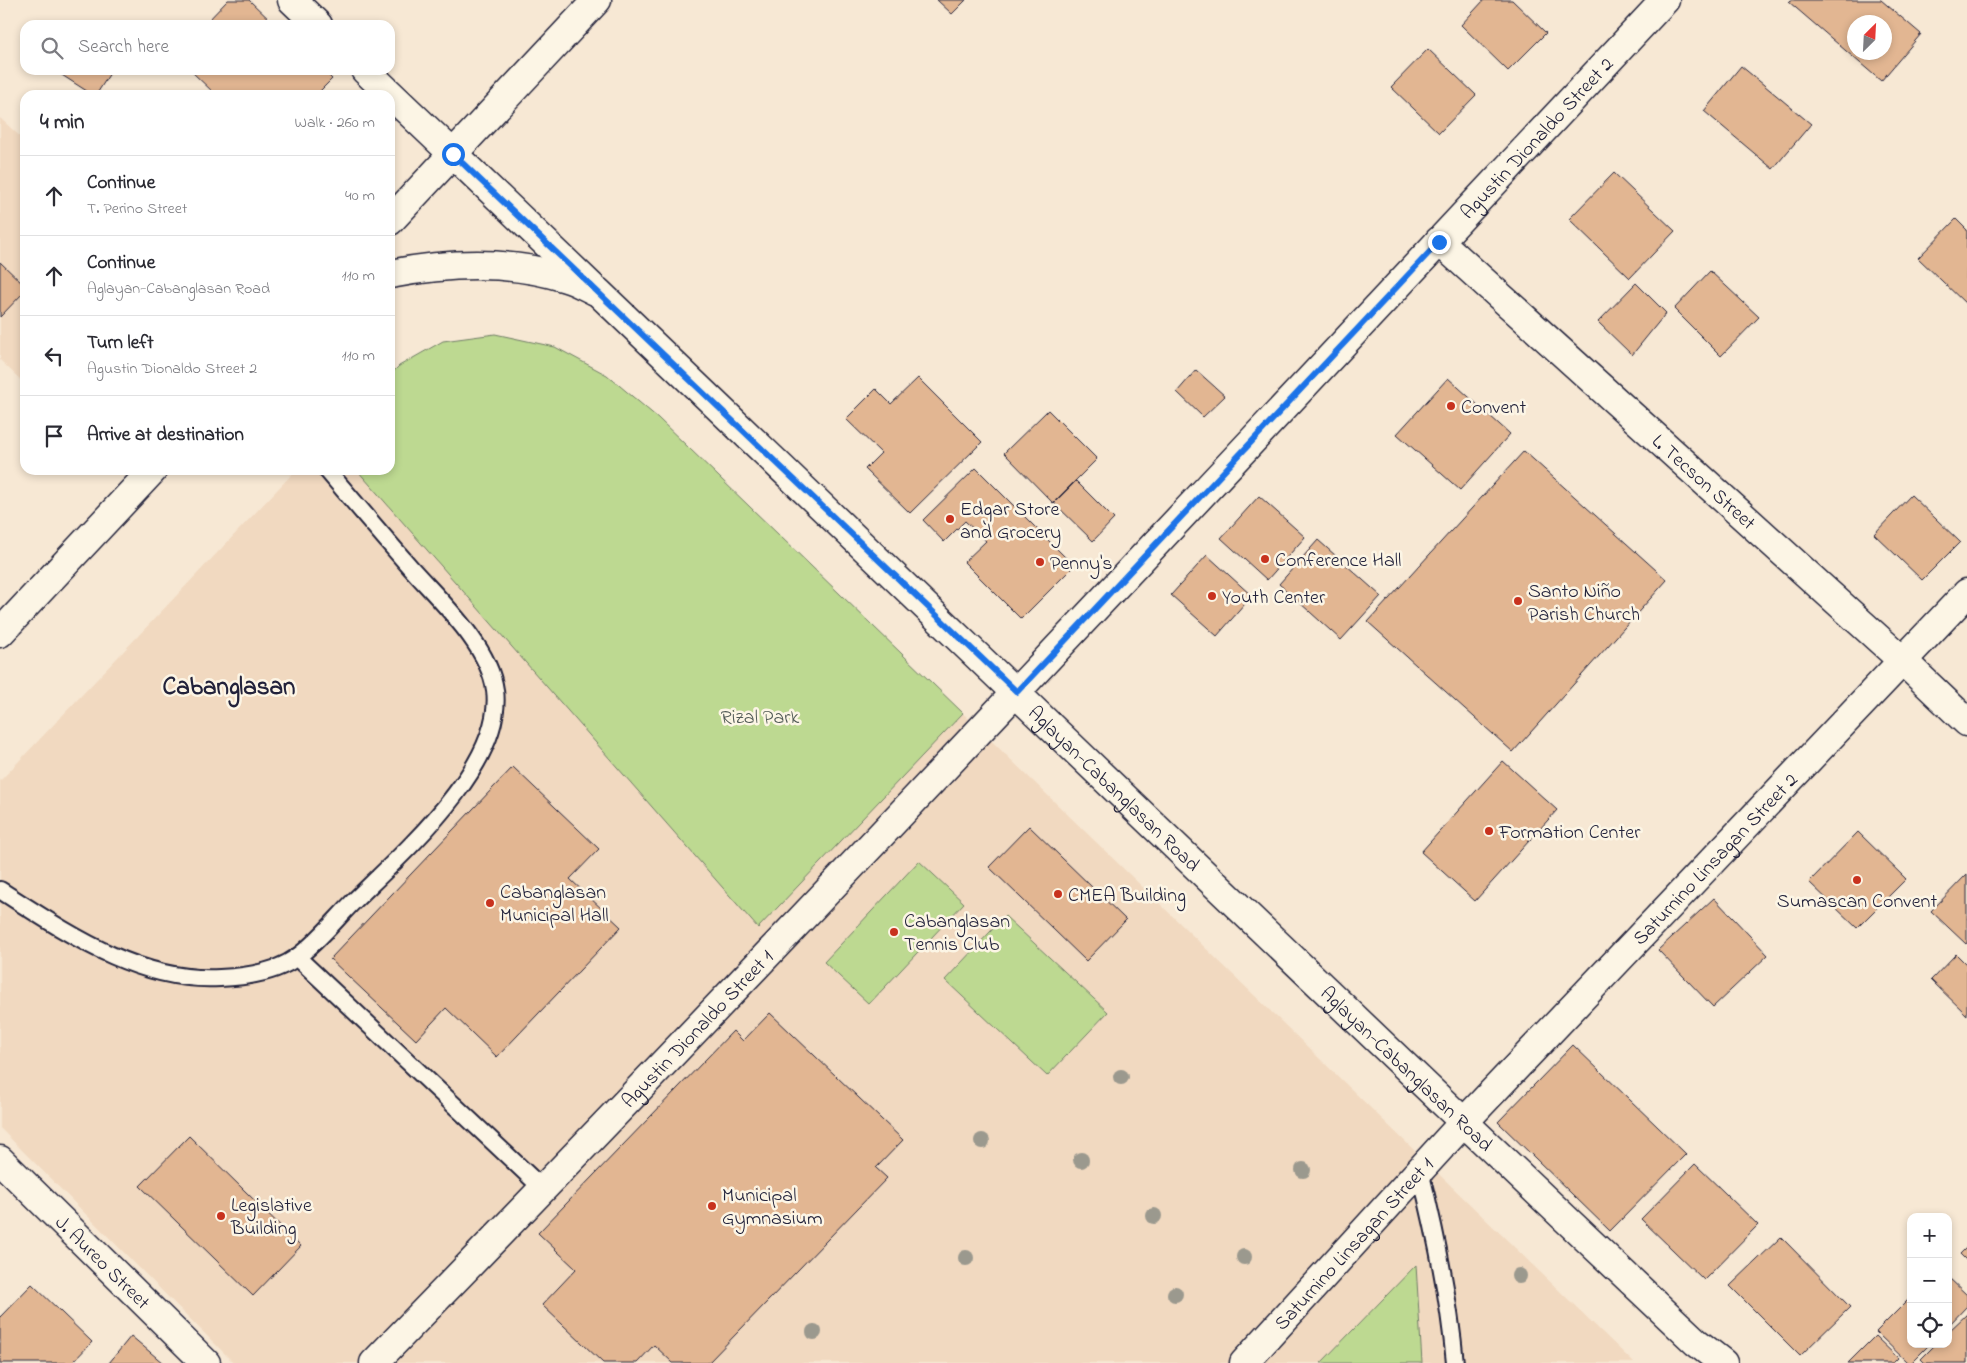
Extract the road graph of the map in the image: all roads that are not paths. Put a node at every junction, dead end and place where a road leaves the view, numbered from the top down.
1 (292, 0) edge
2 (597, 0) edge
3 (1665, 0) edge
4 (313, 20) edge
5 (370, 75) edge
6 (386, 90) edge
7 (395, 99) edge
8 (453, 154) junction
9 (395, 216) edge
10 (1439, 242) junction
11 (395, 273) edge
12 (598, 292) junction
13 (149, 475) edge
14 (330, 475) edge
15 (1967, 593) edge
16 (0, 633) edge
17 (1903, 661) junction
18 (1017, 692) junction
19 (1967, 722) edge
20 (0, 890) edge
21 (297, 957) junction
22 (1463, 1123) junction
23 (0, 1160) edge
24 (1420, 1170) junction
25 (543, 1189) junction
26 (206, 1363) edge
27 (374, 1363) edge
28 (1244, 1363) edge
29 (1455, 1363) edge
30 (1723, 1363) edge

1 - 4 street
2 - 8 street
3 - 10 street, Agustin Dionaldo Street 2
5 - 6 street
7 - 8 street
8 - 9 street
8 - 12 street
10 - 17 street, L. Tecson Street
10 - 18 street, Agustin Dionaldo Street 2
11 - 12 street, Aglayan-Cabanglasan Road
12 - 18 street, Aglayan-Cabanglasan Road
13 - 16 street
14 - 21 lane
15 - 17 street, Saturnino Linsagan Street 2
17 - 19 street, L. Tecson Street
17 - 22 street, Saturnino Linsagan Street 2
18 - 22 street, Aglayan-Cabanglasan Road
18 - 25 street, Agustin Dionaldo Street 1
20 - 21 lane
21 - 25 lane
22 - 24 street, Saturnino Linsagan Street 1
22 - 30 street, Aglayan-Cabanglasan Road
23 - 26 street, J. Aureo Street
24 - 28 street, Saturnino Linsagan Street 1
24 - 29 lane
25 - 27 street, Agustin Dionaldo Street 1

